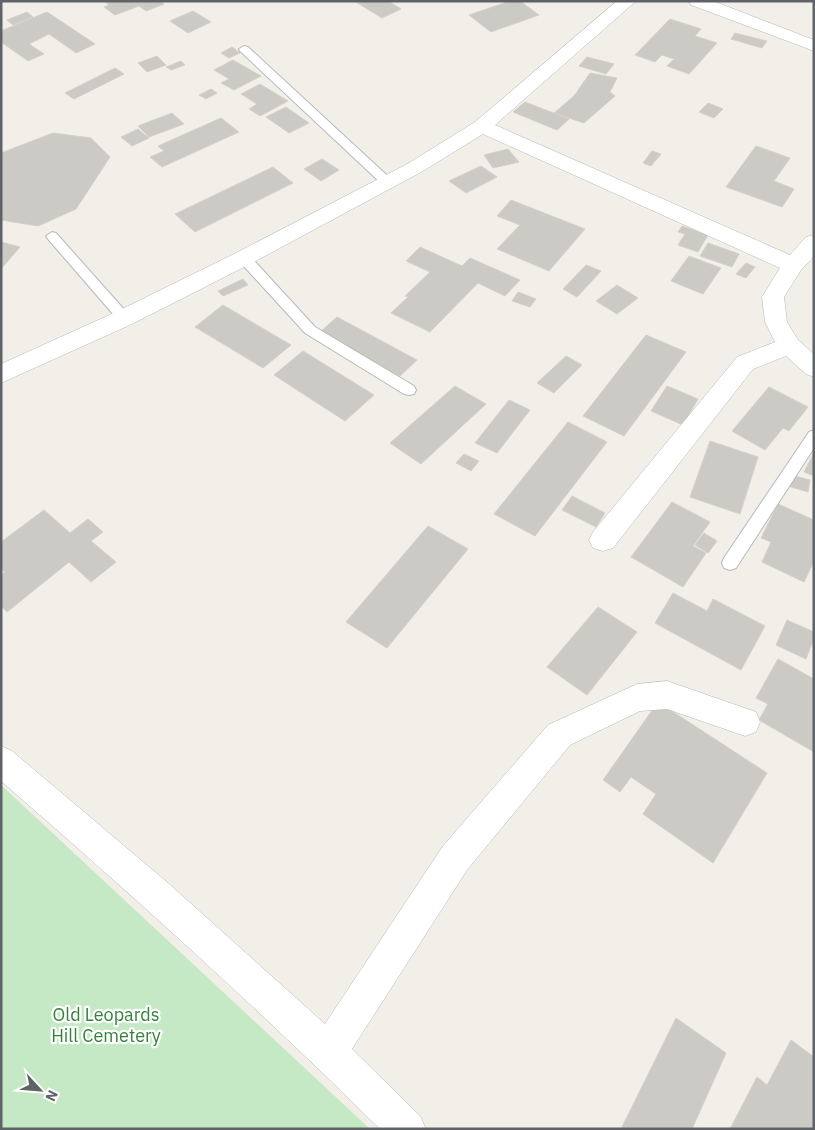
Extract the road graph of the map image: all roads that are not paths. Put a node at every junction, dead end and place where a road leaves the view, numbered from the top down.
1 (628, 1) edge
2 (697, 1) edge
3 (814, 46) edge
4 (244, 49) dead end
5 (482, 126) junction
6 (388, 184) junction
7 (52, 236) dead end
8 (814, 242) edge
9 (244, 258) junction
10 (793, 265) junction
11 (124, 318) junction
12 (789, 346) junction
13 (814, 368) edge
14 (1, 374) edge
15 (409, 390) dead end
16 (814, 436) edge
17 (603, 540) dead end
18 (730, 563) dead end
19 (745, 722) dead end
20 (1, 761) edge
21 (329, 1051) junction
22 (407, 1129) edge

1 - 5 street
2 - 3 street
4 - 6 lane
5 - 6 street
5 - 10 street
6 - 9 street
7 - 11 lane
8 - 10 street
9 - 11 street
9 - 15 lane
10 - 12 street
11 - 14 street
12 - 13 street
12 - 17 street
16 - 18 lane
19 - 21 street
20 - 21 street
21 - 22 street

